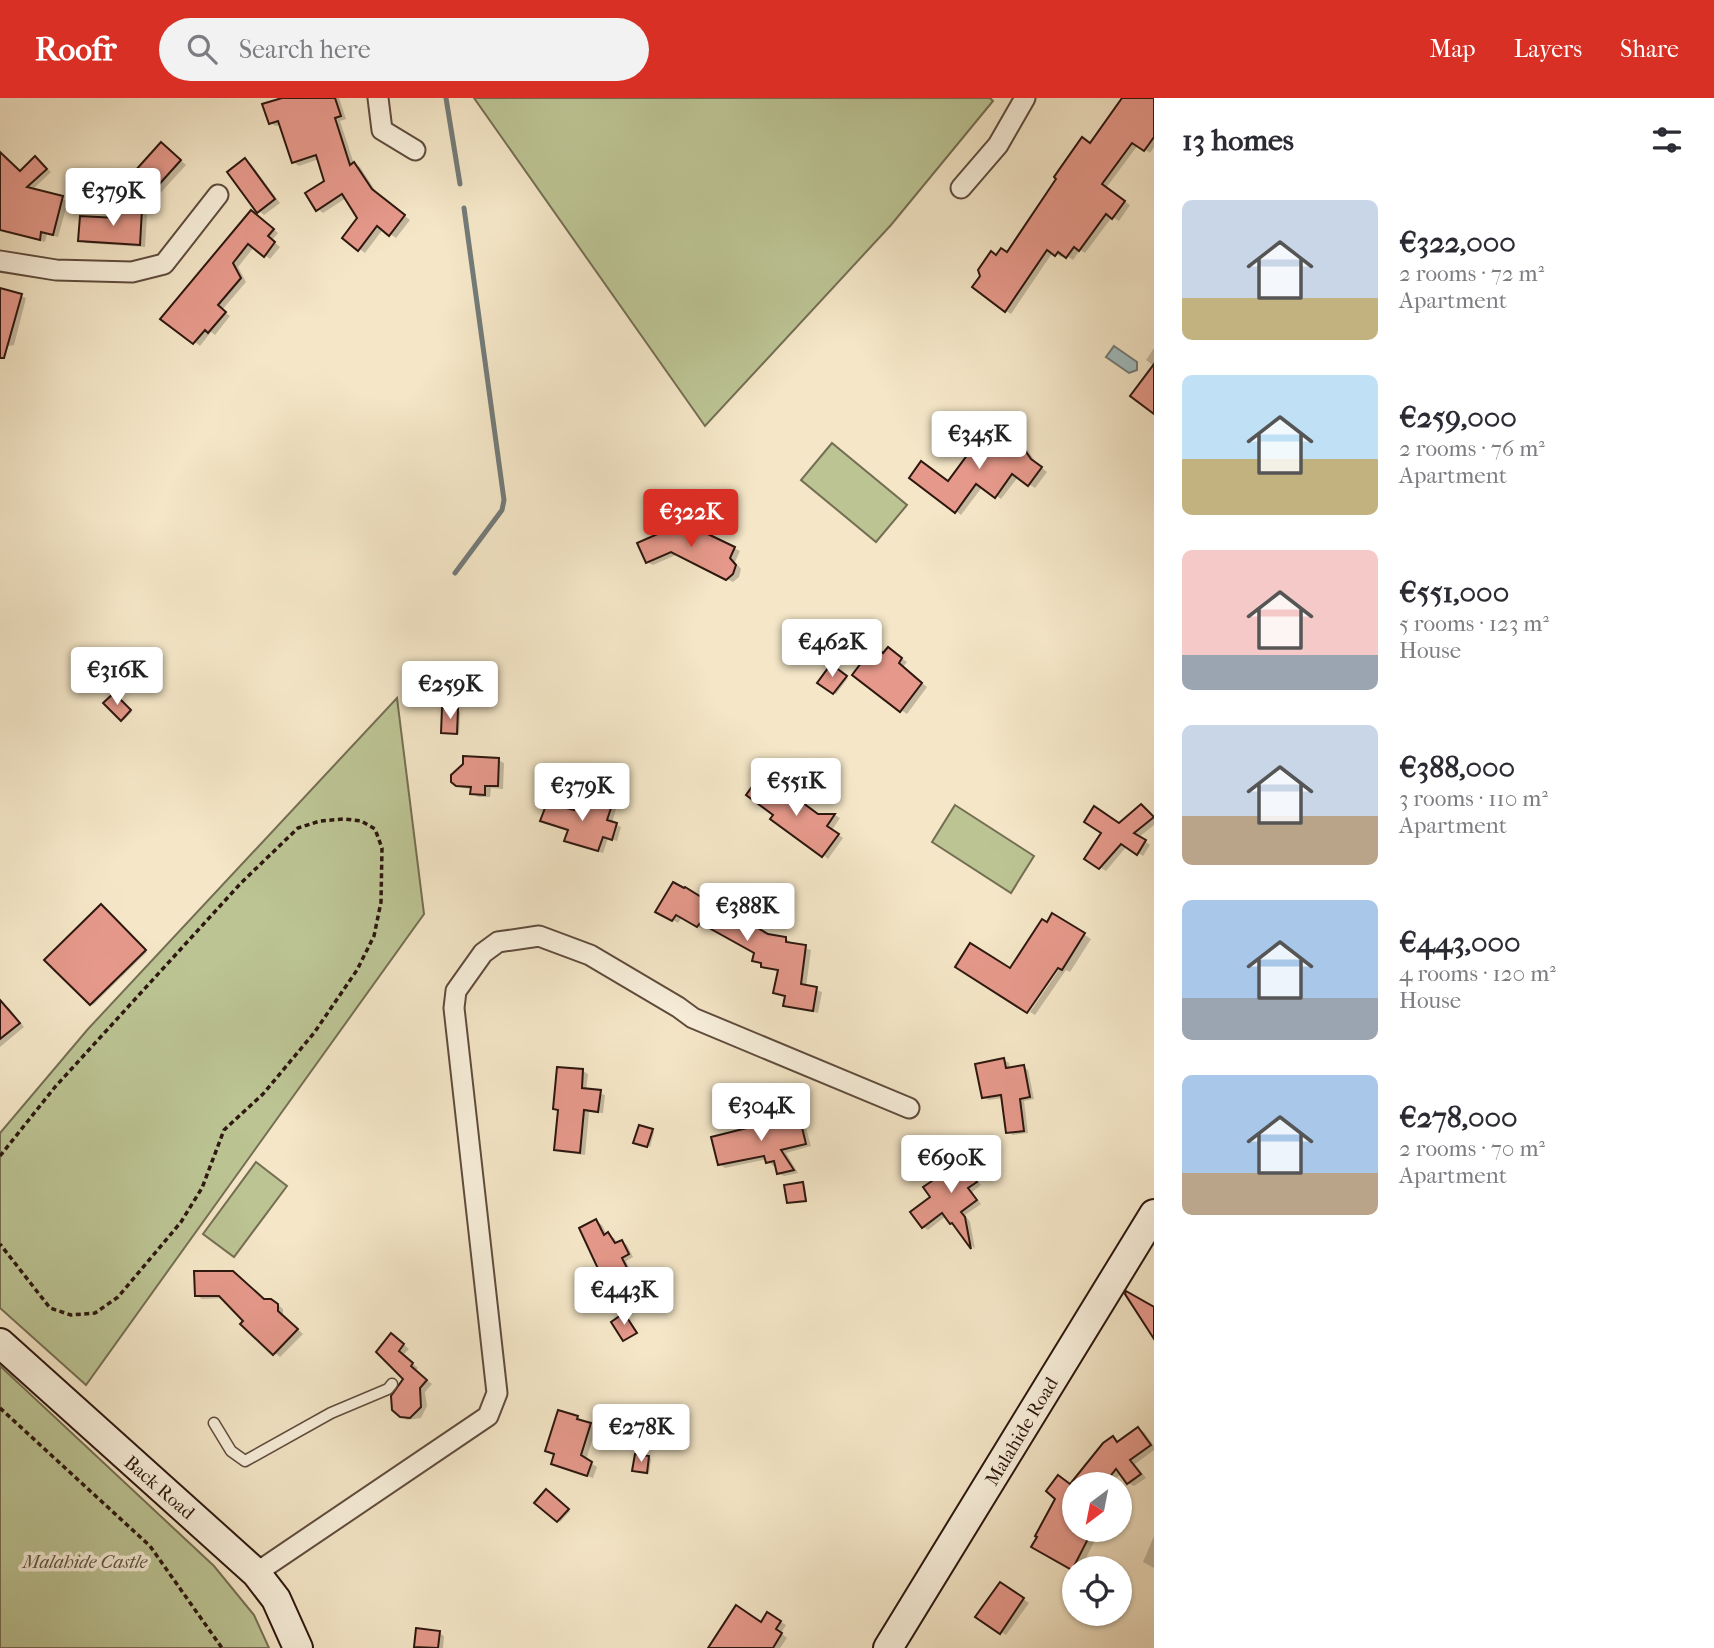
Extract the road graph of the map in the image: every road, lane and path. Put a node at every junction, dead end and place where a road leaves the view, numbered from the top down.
1 (378, 98) edge
2 (1025, 98) edge
3 (415, 150) dead end
4 (961, 188) dead end
5 (218, 195) dead end
6 (0, 261) edge
7 (909, 1108) dead end
8 (0, 1156) edge
9 (1154, 1214) edge
10 (0, 1244) edge
11 (0, 1343) edge
12 (392, 1384) dead end
13 (0, 1408) edge
14 (214, 1423) dead end
15 (256, 1573) junction
16 (222, 1648) edge
17 (298, 1648) edge
18 (888, 1648) edge

1 - 3 street
2 - 4 street
5 - 6 street
7 - 15 street
8 - 10 path
9 - 18 main road, Malahide Road
11 - 15 main road, Back Road
12 - 14 lane
13 - 16 path
15 - 17 main road, Back Road

